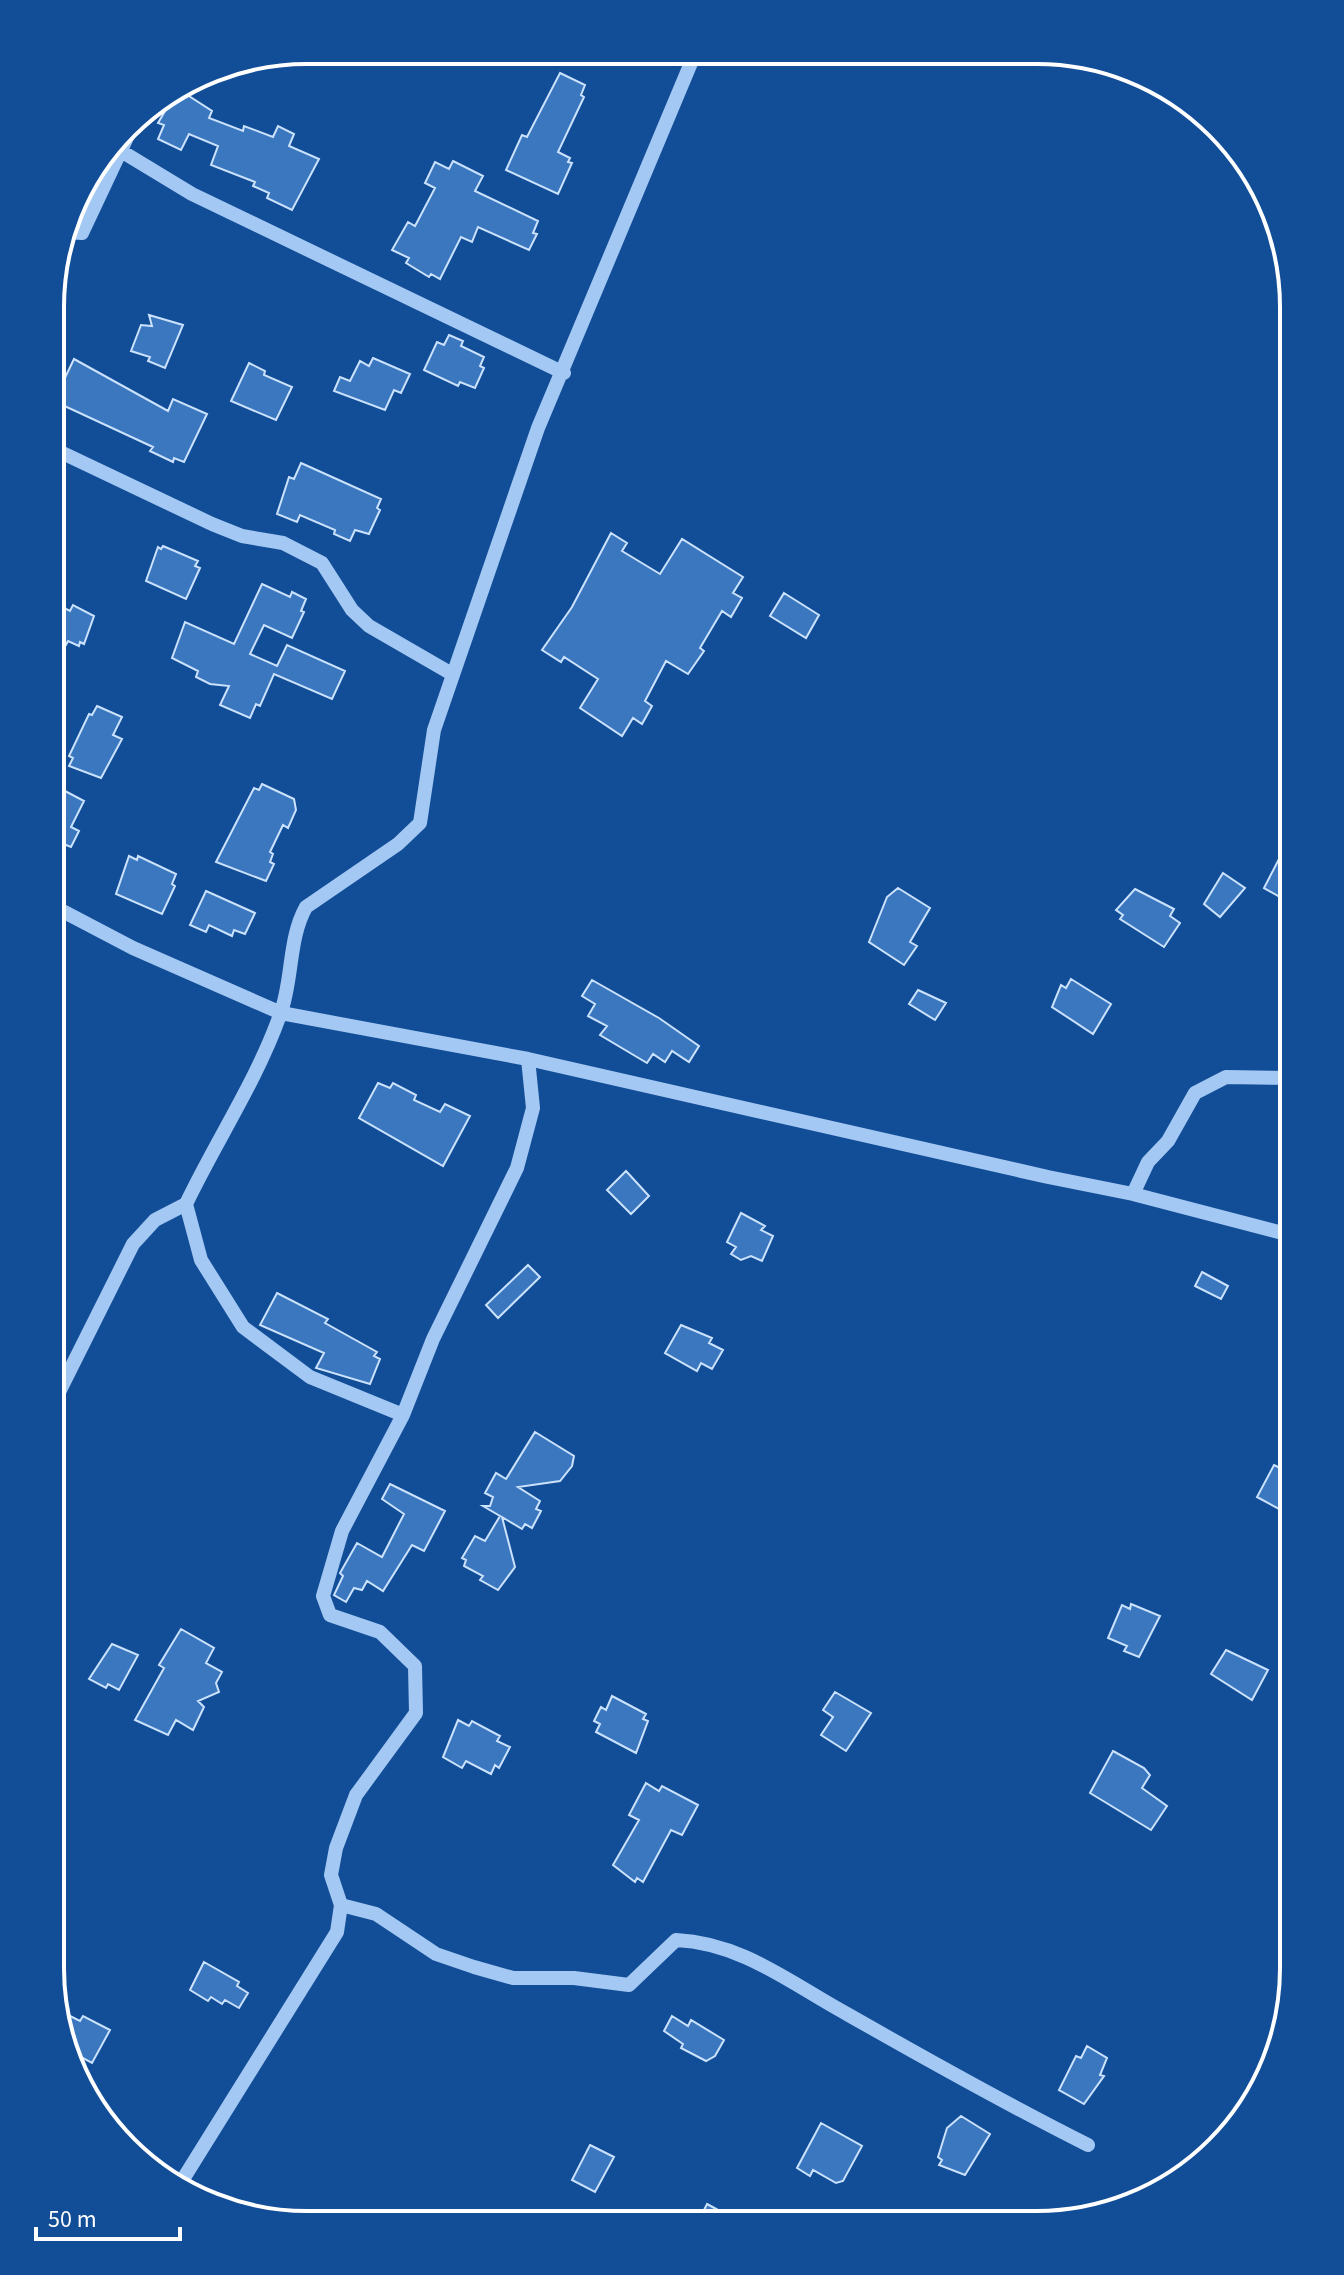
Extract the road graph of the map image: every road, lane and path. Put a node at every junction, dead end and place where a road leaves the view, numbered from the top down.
1 (690, 64) edge
2 (121, 151) joint
3 (76, 233) edge
4 (564, 373) junction
5 (64, 454) edge
6 (452, 674) junction
7 (64, 912) edge
8 (281, 1013) junction
9 (528, 1059) junction
10 (1280, 1078) edge
11 (1133, 1194) junction
12 (186, 1204) junction
13 (1279, 1232) edge
14 (64, 1382) edge
15 (403, 1415) junction
16 (341, 1905) junction
17 (1088, 2145) dead end
18 (184, 2177) edge

1 - 4 street
2 - 3 street
2 - 4 street
4 - 6 street
5 - 6 street
6 - 8 street
7 - 8 street
8 - 9 street
8 - 12 street
9 - 11 street
9 - 15 street
10 - 11 street
11 - 13 street
12 - 14 street
12 - 15 street
15 - 16 street
16 - 17 street
16 - 18 street

